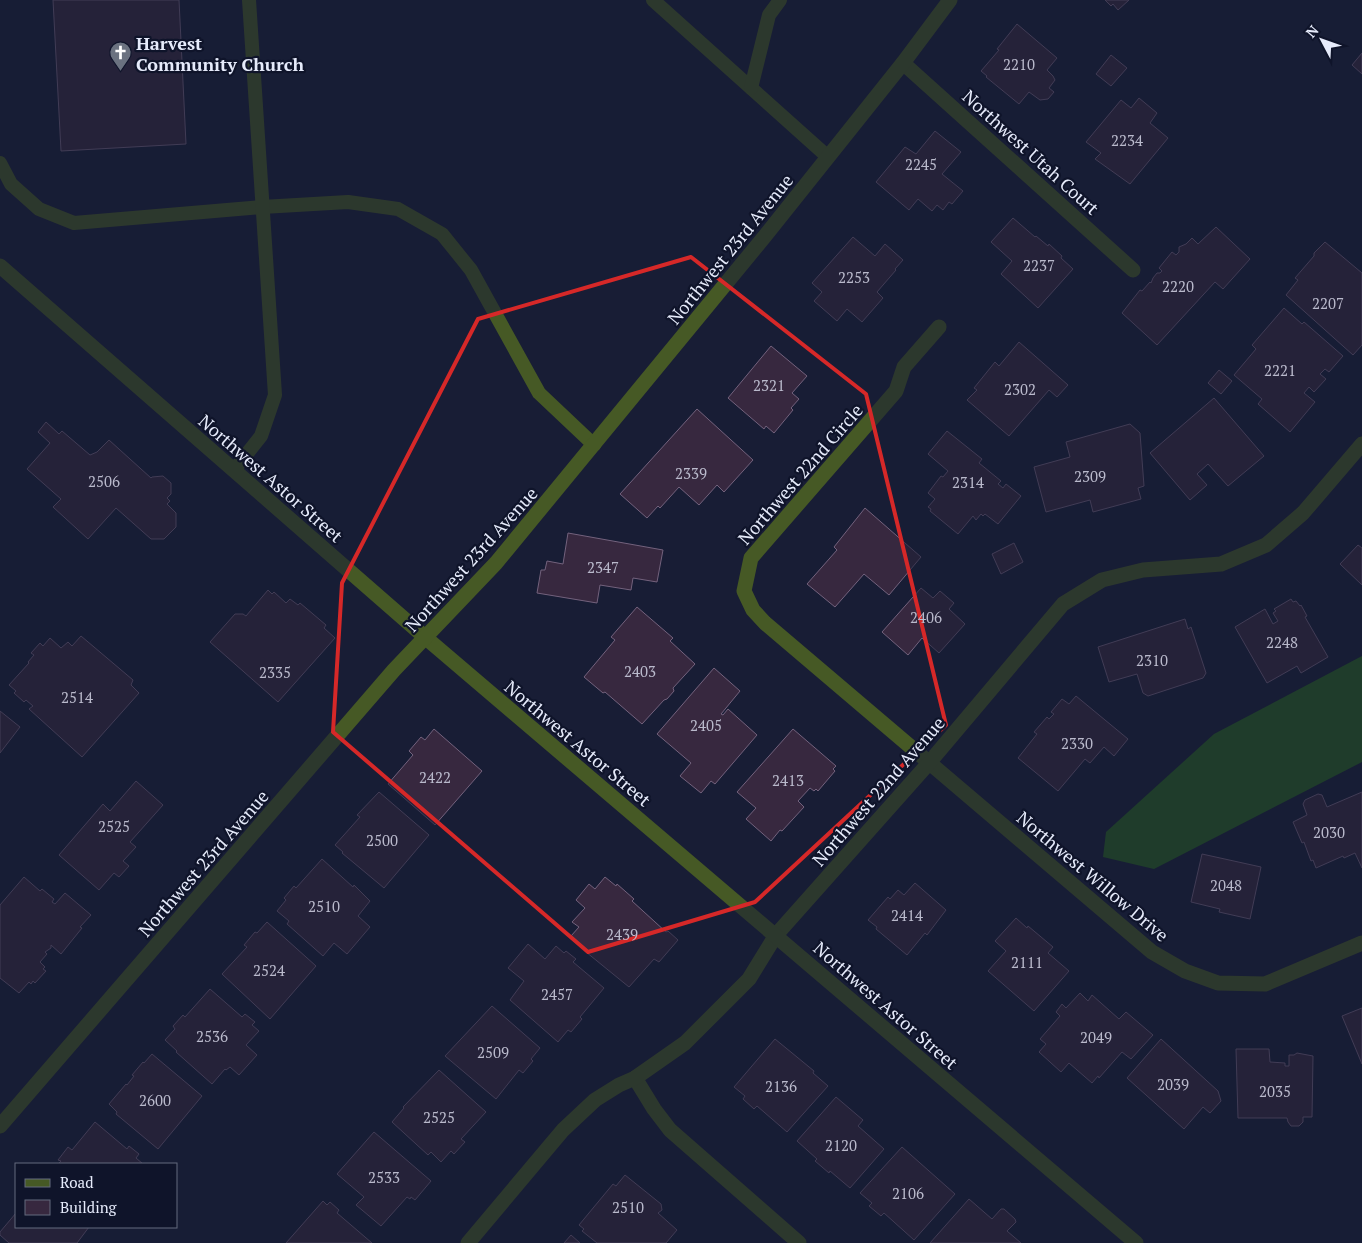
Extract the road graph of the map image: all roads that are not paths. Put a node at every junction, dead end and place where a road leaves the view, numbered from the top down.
1 (249, 0) edge
2 (653, 0) edge
3 (780, 0) edge
4 (950, 0) edge
5 (903, 63) junction
6 (751, 88) junction
7 (828, 157) junction
8 (0, 163) edge
9 (262, 207) junction
10 (0, 266) edge
11 (1133, 270) dead end
12 (939, 327) dead end
13 (1362, 444) edge
14 (594, 445) junction
15 (234, 470) junction
16 (426, 638) junction
17 (928, 764) junction
18 (776, 935) junction
19 (1362, 943) edge
20 (635, 1078) junction
21 (0, 1126) edge
22 (468, 1243) edge
23 (799, 1243) edge
24 (1136, 1243) edge

1 - 9 lane
2 - 6 lane
3 - 6 lane
4 - 5 street, Northwest 23rd Avenue
5 - 7 street, Northwest 23rd Avenue
5 - 11 street, Northwest Utah Court
6 - 7 lane
7 - 14 street, Northwest 23rd Avenue
8 - 9 lane
9 - 14 lane
9 - 15 lane
10 - 15 street, Northwest Astor Street
12 - 17 street, Northwest 22nd Circle
13 - 17 street, Northwest 22nd Avenue
14 - 16 street, Northwest 23rd Avenue
15 - 16 street, Northwest Astor Street
16 - 18 street, Northwest Astor Street
16 - 21 street, Northwest 23rd Avenue
17 - 18 street, Northwest 22nd Avenue
17 - 19 street, Northwest Willow Drive
18 - 20 street, Northwest 22nd Avenue
18 - 24 street, Northwest Astor Street
20 - 22 street, Northwest 22nd Avenue
20 - 23 street

